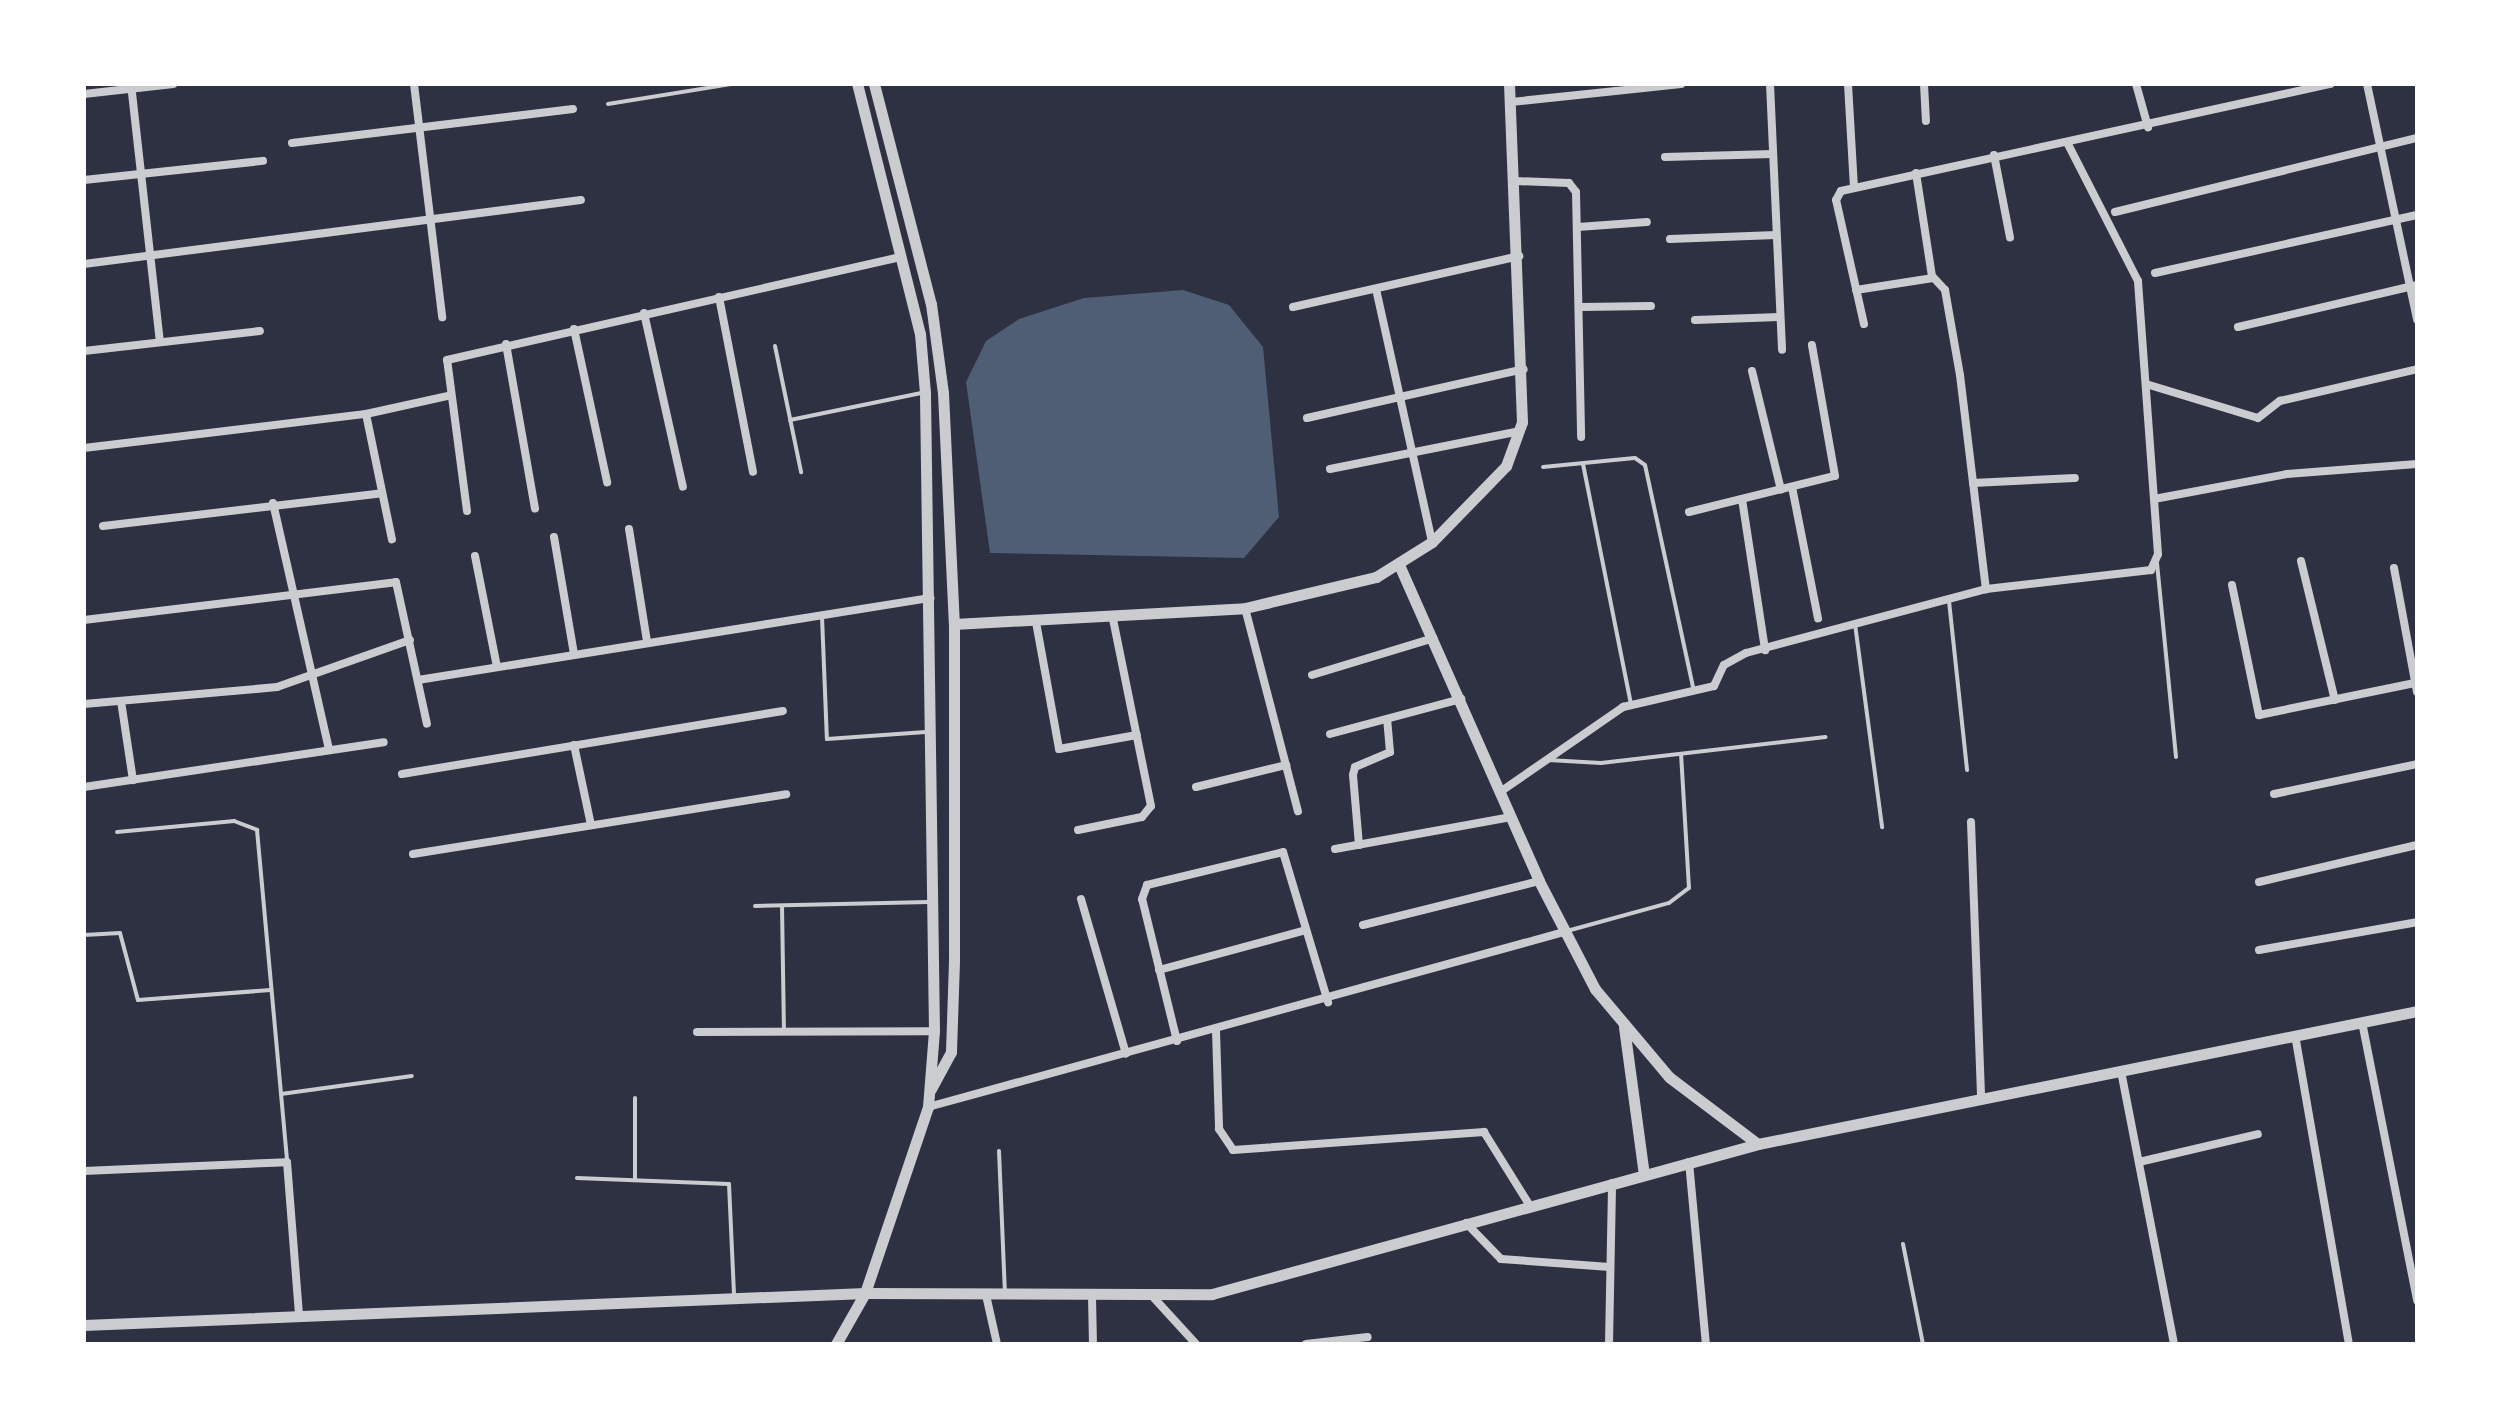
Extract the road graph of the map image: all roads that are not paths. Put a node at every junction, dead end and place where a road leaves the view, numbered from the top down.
1 (173, 84) edge
2 (414, 84) edge
3 (732, 84) edge
4 (857, 84) edge
5 (874, 84) edge
6 (1509, 84) edge
7 (1681, 84) edge
8 (1770, 84) edge
9 (1848, 84) edge
10 (1924, 84) edge
11 (2136, 84) edge
12 (2330, 84) edge
13 (2367, 84) edge
14 (131, 87) edge
15 (1607, 88) edge
16 (84, 94) edge
17 (1511, 102) junction
18 (608, 104) dead end
19 (573, 109) dead end
20 (1926, 121) dead end
21 (420, 126) junction
22 (2148, 127) junction
23 (2417, 138) edge
24 (2067, 142) junction
25 (292, 143) dead end
26 (2378, 146) junction
27 (1773, 154) junction
28 (1994, 155) junction
29 (1665, 157) dead end
30 (263, 161) dead end
31 (1916, 173) junction
32 (141, 174) junction
33 (84, 180) edge
34 (1515, 181) junction
35 (1854, 188) junction
36 (581, 200) dead end
37 (2115, 212) dead end
38 (2417, 215) edge
39 (430, 218) junction
40 (2394, 220) junction
41 (1647, 222) dead end
42 (1578, 227) junction
43 (1776, 235) junction
44 (2010, 237) dead end
45 (1670, 239) dead end
46 (1519, 256) junction
47 (901, 257) junction
48 (150, 258) junction
49 (84, 264) edge
50 (2155, 273) dead end
51 (1933, 278) junction
52 (2413, 286) edge
53 (1376, 289) junction
54 (1856, 290) junction
55 (719, 297) junction
56 (1651, 306) dead end
57 (1293, 307) dead end
58 (1582, 307) junction
59 (644, 313) junction
60 (442, 317) dead end
61 (1780, 317) junction
62 (1695, 320) dead end
63 (2417, 320) edge
64 (1864, 324) dead end
65 (2238, 327) dead end
66 (574, 329) junction
67 (260, 331) dead end
68 (160, 341) junction
69 (506, 344) junction
70 (1812, 345) dead end
71 (775, 346) dead end
72 (1782, 350) dead end
73 (84, 351) edge
74 (1524, 369) junction
75 (2417, 369) edge
76 (1752, 371) dead end
77 (2146, 384) junction
78 (925, 393) junction
79 (1400, 395) junction
80 (448, 396) junction
81 (366, 414) junction
82 (1307, 418) dead end
83 (790, 420) junction
84 (1520, 431) junction
85 (1581, 437) dead end
86 (84, 448) edge
87 (1412, 453) junction
88 (1583, 464) junction
89 (2417, 464) edge
90 (1543, 467) dead end
91 (1330, 469) dead end
92 (753, 472) dead end
93 (801, 472) dead end
94 (2075, 478) dead end
95 (607, 482) dead end
96 (1973, 483) junction
97 (683, 487) dead end
98 (1792, 487) junction
99 (1781, 490) junction
100 (382, 493) junction
101 (1742, 499) junction
102 (2154, 499) junction
103 (273, 503) junction
104 (535, 508) dead end
105 (467, 511) dead end
106 (1689, 512) dead end
107 (103, 526) dead end
108 (629, 529) dead end
109 (554, 537) dead end
110 (392, 539) dead end
111 (1432, 542) junction
112 (475, 556) dead end
113 (2301, 561) dead end
114 (2157, 563) junction
115 (1400, 567) junction
116 (2394, 568) dead end
117 (2232, 585) dead end
118 (1986, 589) junction
119 (294, 598) junction
120 (930, 598) junction
121 (1949, 598) junction
122 (1245, 608) junction
123 (822, 615) junction
124 (1818, 618) dead end
125 (84, 620) edge
126 (1113, 620) junction
127 (1036, 622) junction
128 (954, 624) junction
129 (1855, 624) junction
130 (1435, 638) junction
131 (410, 640) junction
132 (647, 642) junction
133 (1765, 650) junction
134 (574, 654) junction
135 (497, 667) junction
136 (1312, 675) dead end
137 (311, 677) junction
138 (418, 680) junction
139 (2416, 688) edge
140 (1694, 691) junction
141 (1461, 699) junction
142 (2335, 700) junction
143 (121, 701) junction
144 (84, 704) edge
145 (1631, 704) junction
146 (783, 711) dead end
147 (1387, 719) junction
148 (427, 724) dead end
149 (932, 732) junction
150 (1330, 734) dead end
151 (1137, 735) junction
152 (1826, 737) dead end
153 (384, 742) dead end
154 (577, 744) junction
155 (329, 750) junction
156 (1681, 754) junction
157 (2176, 757) dead end
158 (1546, 760) junction
159 (2417, 764) edge
160 (1286, 765) junction
161 (1967, 770) dead end
162 (402, 774) dead end
163 (133, 780) junction
164 (84, 787) edge
165 (1196, 787) dead end
166 (1500, 792) junction
167 (786, 794) dead end
168 (2274, 794) dead end
169 (1298, 811) dead end
170 (1511, 817) junction
171 (1971, 822) dead end
172 (591, 825) junction
173 (1882, 827) dead end
174 (1078, 830) dead end
175 (117, 832) dead end
176 (1359, 845) junction
177 (2417, 845) edge
178 (1335, 849) dead end
179 (413, 854) dead end
180 (1539, 881) junction
181 (2259, 882) dead end
182 (1081, 899) dead end
183 (933, 902) junction
184 (782, 905) junction
185 (755, 906) dead end
186 (2417, 922) edge
187 (1363, 925) dead end
188 (1306, 930) junction
189 (1564, 932) junction
190 (84, 935) edge
191 (2259, 950) dead end
192 (1159, 970) junction
193 (271, 990) junction
194 (1328, 1002) junction
195 (2417, 1011) edge
196 (2362, 1022) junction
197 (1623, 1026) junction
198 (934, 1031) junction
199 (1216, 1031) junction
200 (697, 1032) dead end
201 (784, 1032) junction
202 (2295, 1035) junction
203 (1177, 1041) junction
204 (1126, 1054) junction
205 (2121, 1071) junction
206 (412, 1076) dead end
207 (931, 1089) junction
208 (281, 1094) junction
209 (635, 1098) dead end
210 (1981, 1099) junction
211 (928, 1107) junction
212 (2258, 1134) dead end
213 (1758, 1144) junction
214 (999, 1151) dead end
215 (287, 1162) junction
216 (1689, 1162) junction
217 (2139, 1162) junction
218 (84, 1171) edge
219 (1644, 1174) junction
220 (577, 1178) dead end
221 (635, 1178) junction
222 (1612, 1183) junction
223 (1530, 1206) junction
224 (1466, 1223) junction
225 (1903, 1244) dead end
226 (1610, 1267) junction
227 (865, 1293) junction
228 (986, 1295) junction
229 (1006, 1295) junction
230 (1092, 1297) junction
231 (734, 1298) junction
232 (1154, 1298) junction
233 (2417, 1301) edge
234 (299, 1316) junction
235 (84, 1325) edge
236 (1368, 1337) dead end
237 (836, 1344) edge
238 (997, 1344) edge
239 (1093, 1344) edge
240 (1196, 1344) edge
241 (1306, 1344) edge
242 (1609, 1344) edge
243 (1706, 1344) edge
244 (1923, 1344) edge
245 (2174, 1344) edge
246 (2349, 1344) edge

1 - 14 street
2 - 21 street
3 - 18 lane
4 - 47 street
5 - 128 street
6 - 17 street
7 - 15 street
8 - 27 street
9 - 35 street
10 - 20 street
11 - 22 street
12 - 22 street
13 - 26 street
14 - 16 street
14 - 32 street
15 - 17 street
17 - 34 street
19 - 21 street
21 - 25 street
21 - 39 street
22 - 24 street
23 - 26 street
24 - 28 street
24 - 77 street
26 - 37 street
26 - 40 street
27 - 29 street
27 - 43 street
28 - 31 street
28 - 44 street
30 - 32 street
31 - 35 street
31 - 51 street
32 - 33 street
32 - 48 street
34 - 42 street
34 - 46 street
35 - 54 street
36 - 39 street
38 - 40 street
39 - 48 street
39 - 60 street
40 - 50 street
40 - 52 street
41 - 42 street
42 - 58 street
43 - 45 street
43 - 61 street
46 - 53 street
46 - 74 street
47 - 55 street
47 - 78 street
48 - 49 street
48 - 68 street
51 - 54 street
51 - 96 street
52 - 63 street
52 - 65 street
53 - 57 street
53 - 79 street
54 - 64 street
55 - 59 street
55 - 92 street
56 - 58 street
58 - 85 street
59 - 66 street
59 - 97 street
61 - 62 street
61 - 72 street
66 - 69 street
66 - 95 street
67 - 68 street
68 - 73 street
69 - 80 street
69 - 104 street
70 - 98 street
71 - 83 lane
74 - 79 street
74 - 84 street
75 - 77 street
76 - 99 street
77 - 102 street
78 - 83 lane
78 - 120 street
79 - 82 street
79 - 87 street
80 - 81 street
80 - 105 street
81 - 86 street
81 - 100 street
83 - 93 lane
84 - 87 street
84 - 111 street
87 - 91 street
87 - 111 street
88 - 90 lane
88 - 140 lane
88 - 145 lane
89 - 102 street
94 - 96 street
96 - 118 street
98 - 99 street
98 - 124 street
99 - 101 street
100 - 103 street
100 - 110 street
101 - 106 street
101 - 133 street
102 - 114 street
103 - 107 street
103 - 119 street
108 - 132 street
109 - 134 street
111 - 115 street
112 - 135 street
113 - 142 street
114 - 118 street
114 - 157 lane
115 - 122 street
115 - 130 street
116 - 139 street
117 - 142 street
118 - 121 street
119 - 125 street
119 - 131 street
119 - 137 street
120 - 123 street
120 - 149 street
121 - 129 street
121 - 161 lane
122 - 126 street
122 - 160 street
123 - 132 street
123 - 149 lane
126 - 127 street
126 - 151 street
127 - 128 street
127 - 151 street
128 - 207 street
129 - 133 street
129 - 173 lane
130 - 136 street
130 - 141 street
131 - 137 street
131 - 138 street
132 - 134 street
133 - 140 street
134 - 135 street
135 - 138 street
137 - 143 street
137 - 155 street
138 - 148 street
139 - 142 street
140 - 145 street
141 - 147 street
141 - 166 street
143 - 144 street
143 - 163 street
145 - 158 street
146 - 154 street
147 - 150 street
147 - 176 street
149 - 183 street
151 - 174 street
152 - 156 lane
153 - 155 street
154 - 162 street
154 - 172 street
155 - 163 street
156 - 158 lane
156 - 189 lane
158 - 166 street
159 - 168 street
160 - 165 street
160 - 169 street
163 - 164 street
166 - 170 street
167 - 172 street
170 - 176 street
170 - 180 street
171 - 210 street
172 - 179 street
175 - 193 lane
176 - 178 street
177 - 181 street
180 - 187 street
180 - 189 street
182 - 204 street
183 - 184 lane
183 - 198 street
184 - 185 lane
184 - 201 lane
186 - 191 street
188 - 192 street
188 - 192 street
188 - 194 street
189 - 194 street
189 - 197 street
190 - 193 lane
192 - 203 street
193 - 208 lane
194 - 199 street
195 - 196 street
196 - 202 street
196 - 233 street
197 - 213 street
197 - 219 street
198 - 201 street
198 - 207 street
199 - 203 street
199 - 223 street
200 - 201 street
202 - 205 street
202 - 246 street
203 - 204 street
204 - 211 street
205 - 210 street
205 - 217 street
206 - 208 lane
207 - 211 street
208 - 215 lane
209 - 221 lane
210 - 213 street
211 - 227 street
212 - 217 street
213 - 216 street
214 - 229 lane
215 - 218 street
215 - 234 street
216 - 219 street
216 - 243 street
217 - 245 street
219 - 222 street
220 - 221 lane
221 - 231 lane
222 - 223 street
222 - 226 street
223 - 224 street
224 - 226 street
224 - 232 street
225 - 244 lane
226 - 242 street
227 - 228 street
227 - 231 street
227 - 237 street
228 - 229 street
228 - 238 street
229 - 230 street
230 - 232 street
230 - 239 street
231 - 234 street
232 - 240 street
234 - 235 street
236 - 241 street

